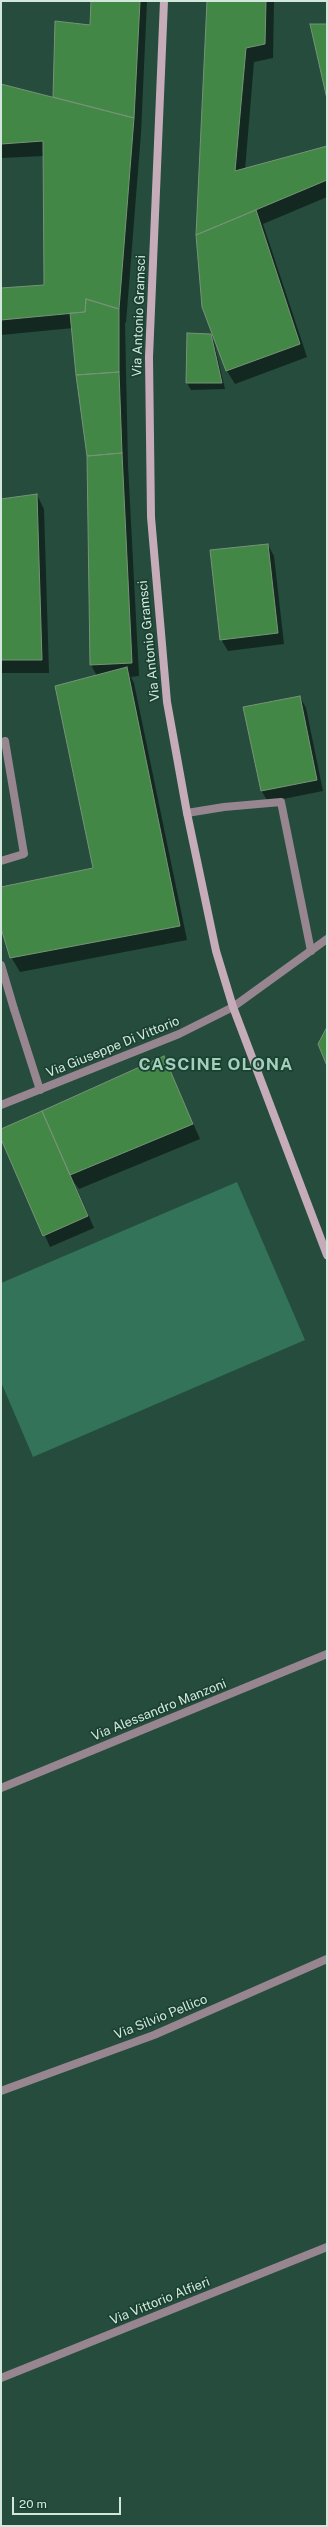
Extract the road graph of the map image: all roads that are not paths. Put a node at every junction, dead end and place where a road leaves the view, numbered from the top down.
1 (164, 1) edge
2 (5, 741) dead end
3 (187, 813) junction
4 (1, 861) edge
5 (327, 939) edge
6 (311, 951) junction
7 (1, 965) edge
8 (233, 1007) junction
9 (40, 1090) junction
10 (1, 1105) edge
11 (327, 1255) edge
12 (327, 1654) edge
13 (1, 1788) edge
14 (327, 1959) edge
15 (1, 2091) edge
16 (327, 2247) edge
17 (1, 2378) edge

1 - 3 main road, Via Antonio Gramsci
2 - 4 street
3 - 6 street
3 - 8 main road, Via Antonio Gramsci
5 - 6 street, Via Giuseppe Di Vittorio
6 - 8 street, Via Giuseppe Di Vittorio
7 - 9 street
8 - 9 street, Via Giuseppe Di Vittorio
8 - 11 main road, Via Antonio Gramsci
9 - 10 street, Via Giuseppe Di Vittorio
12 - 13 street, Via Alessandro Manzoni
14 - 15 street, Via Silvio Pellico
16 - 17 street, Via Vittorio Alfieri

